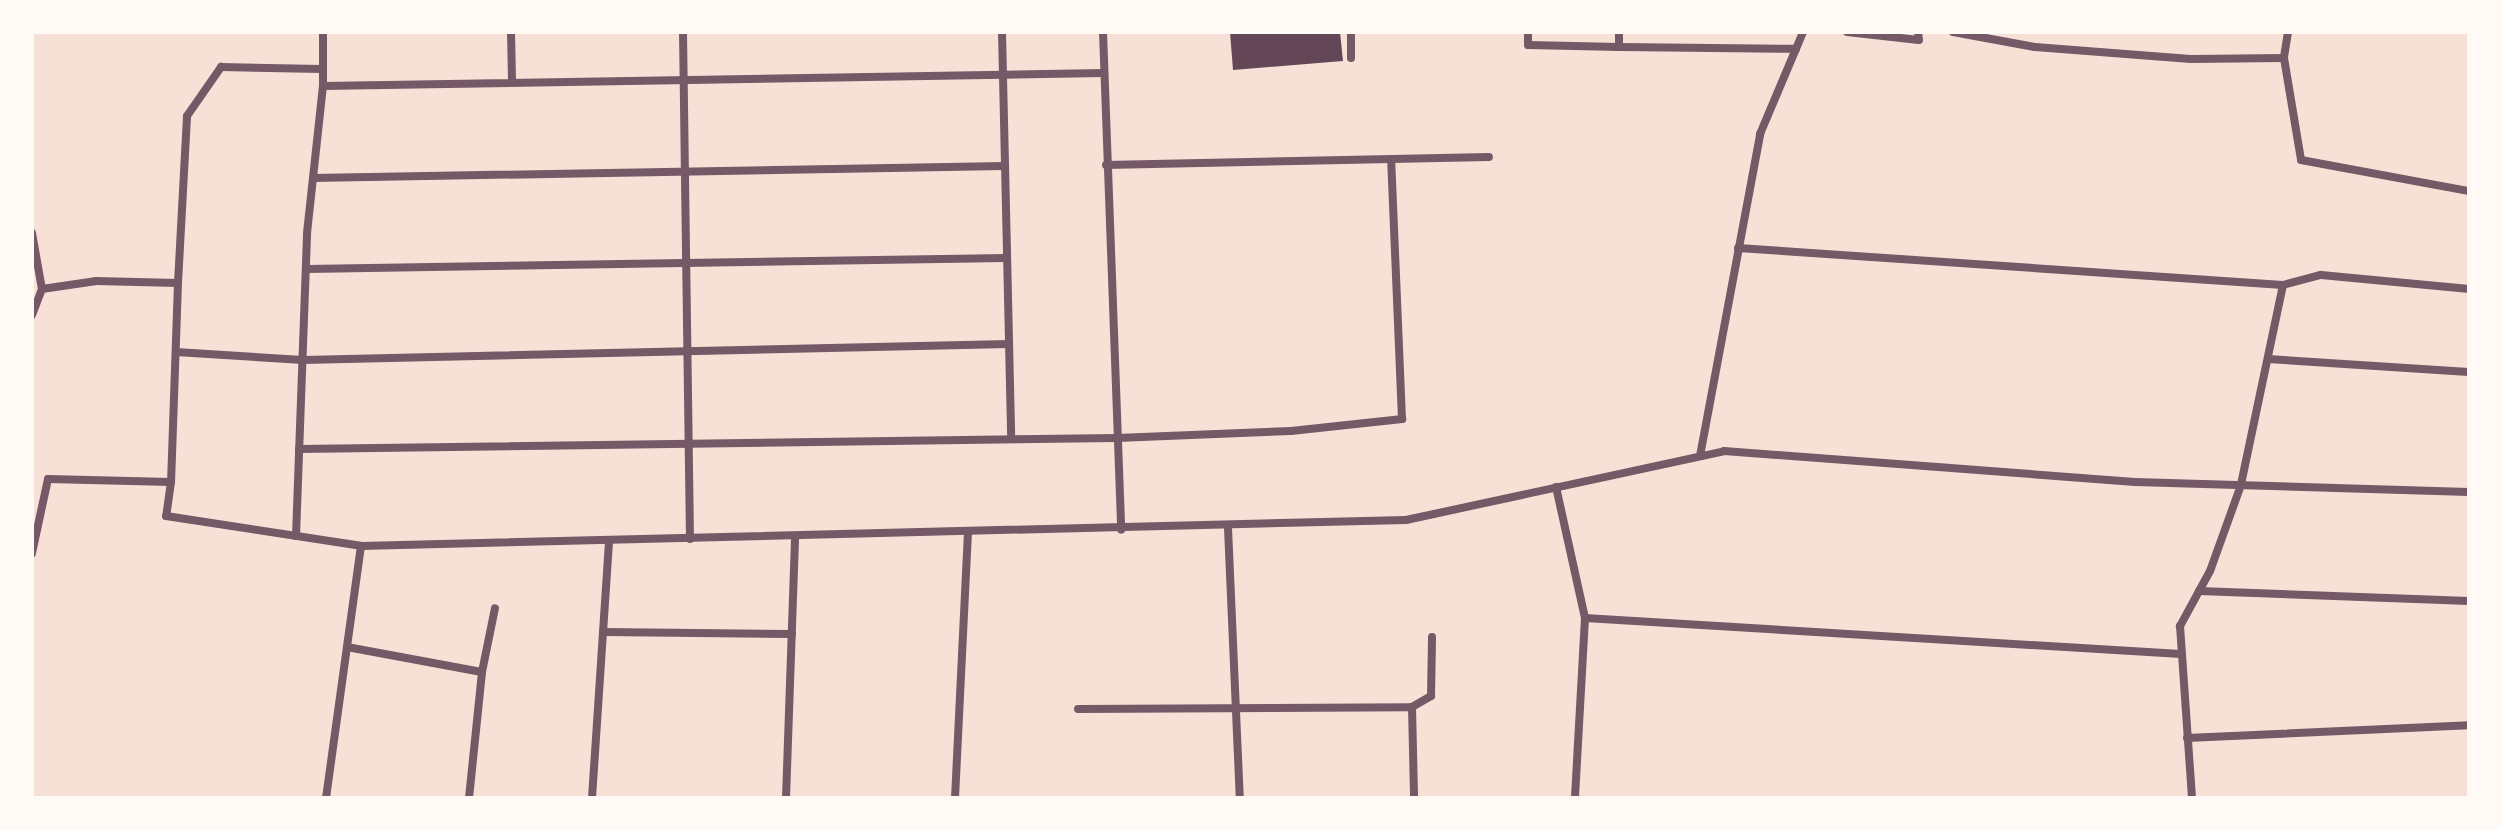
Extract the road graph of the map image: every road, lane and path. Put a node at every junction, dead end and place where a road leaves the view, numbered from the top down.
1 (323, 32) edge
2 (511, 32) edge
3 (683, 32) edge
4 (1002, 32) edge
5 (1103, 32) edge
6 (1351, 32) edge
7 (1528, 32) edge
8 (1619, 32) edge
9 (1803, 32) edge
10 (1847, 32) edge
11 (1918, 32) edge
12 (1953, 32) edge
13 (2288, 32) edge
14 (1619, 47) junction
15 (1796, 49) junction
16 (1351, 58) dead end
17 (2284, 58) junction
18 (322, 69) junction
19 (1103, 73) junction
20 (1001, 74) junction
21 (684, 78) junction
22 (512, 80) junction
23 (323, 86) junction
24 (1489, 157) dead end
25 (1391, 159) junction
26 (1106, 165) junction
27 (1004, 166) junction
28 (685, 172) junction
29 (313, 178) junction
30 (2469, 191) edge
31 (32, 233) edge
32 (1738, 248) junction
33 (1006, 258) junction
34 (686, 261) junction
35 (306, 269) junction
36 (178, 283) junction
37 (2283, 285) junction
38 (42, 289) junction
39 (2469, 289) edge
40 (32, 315) edge
41 (1009, 344) junction
42 (687, 351) junction
43 (176, 352) junction
44 (2268, 359) junction
45 (303, 360) junction
46 (2469, 372) edge
47 (1117, 438) junction
48 (1011, 439) junction
49 (689, 441) junction
50 (299, 449) junction
51 (1700, 456) junction
52 (171, 482) junction
53 (2241, 485) junction
54 (1556, 487) junction
55 (2469, 492) edge
56 (1228, 528) junction
57 (1121, 530) junction
58 (968, 533) junction
59 (296, 536) junction
60 (795, 537) junction
61 (690, 539) junction
62 (609, 541) junction
63 (361, 546) junction
64 (32, 553) edge
65 (2199, 591) junction
66 (2469, 601) edge
67 (495, 608) dead end
68 (1585, 618) junction
69 (603, 632) junction
70 (792, 634) junction
71 (1432, 637) dead end
72 (347, 647) junction
73 (2181, 654) junction
74 (482, 672) junction
75 (1412, 707) junction
76 (1239, 708) junction
77 (1078, 709) dead end
78 (2469, 725) edge
79 (2187, 738) junction
80 (326, 798) edge
81 (469, 798) edge
82 (592, 798) edge
83 (786, 798) edge
84 (955, 798) edge
85 (1240, 798) edge
86 (1414, 798) edge
87 (1575, 798) edge
88 (2192, 798) edge

1 - 18 street
2 - 22 street
3 - 21 street
4 - 20 street
5 - 19 street
6 - 16 street
7 - 14 street
8 - 14 street
9 - 15 street
10 - 11 street
12 - 17 street
13 - 17 street
14 - 15 street
15 - 32 street
17 - 30 street
18 - 23 street
18 - 36 street
19 - 20 street
19 - 26 street
20 - 21 street
20 - 27 street
21 - 22 street
21 - 28 street
22 - 23 street
23 - 29 street
24 - 25 street
25 - 26 street
25 - 47 street
26 - 47 street
27 - 28 street
27 - 33 street
28 - 29 street
28 - 34 street
29 - 35 street
31 - 38 street
32 - 37 street
32 - 51 street
33 - 34 street
33 - 41 street
34 - 35 street
34 - 42 street
35 - 45 street
36 - 38 street
36 - 43 street
37 - 39 street
37 - 44 street
38 - 40 street
41 - 42 street
41 - 48 street
42 - 45 street
42 - 49 street
43 - 45 street
43 - 52 street
44 - 46 street
44 - 53 street
45 - 50 street
47 - 48 street
47 - 57 street
48 - 49 street
49 - 50 street
49 - 61 street
50 - 59 street
51 - 53 street
51 - 54 street
52 - 59 street
52 - 64 street
53 - 55 street
53 - 65 street
54 - 56 street
54 - 68 street
56 - 57 street
56 - 76 street
57 - 58 street
58 - 60 street
58 - 84 street
59 - 63 street
60 - 61 street
60 - 70 street
61 - 62 street
62 - 63 street
62 - 69 street
63 - 72 street
65 - 66 street
65 - 73 street
67 - 74 street
68 - 73 street
68 - 87 street
69 - 70 street
69 - 82 street
70 - 83 street
71 - 75 street
72 - 74 street
72 - 80 street
73 - 79 street
74 - 81 street
75 - 76 street
75 - 86 street
76 - 77 street
76 - 85 street
78 - 79 street
79 - 88 street

